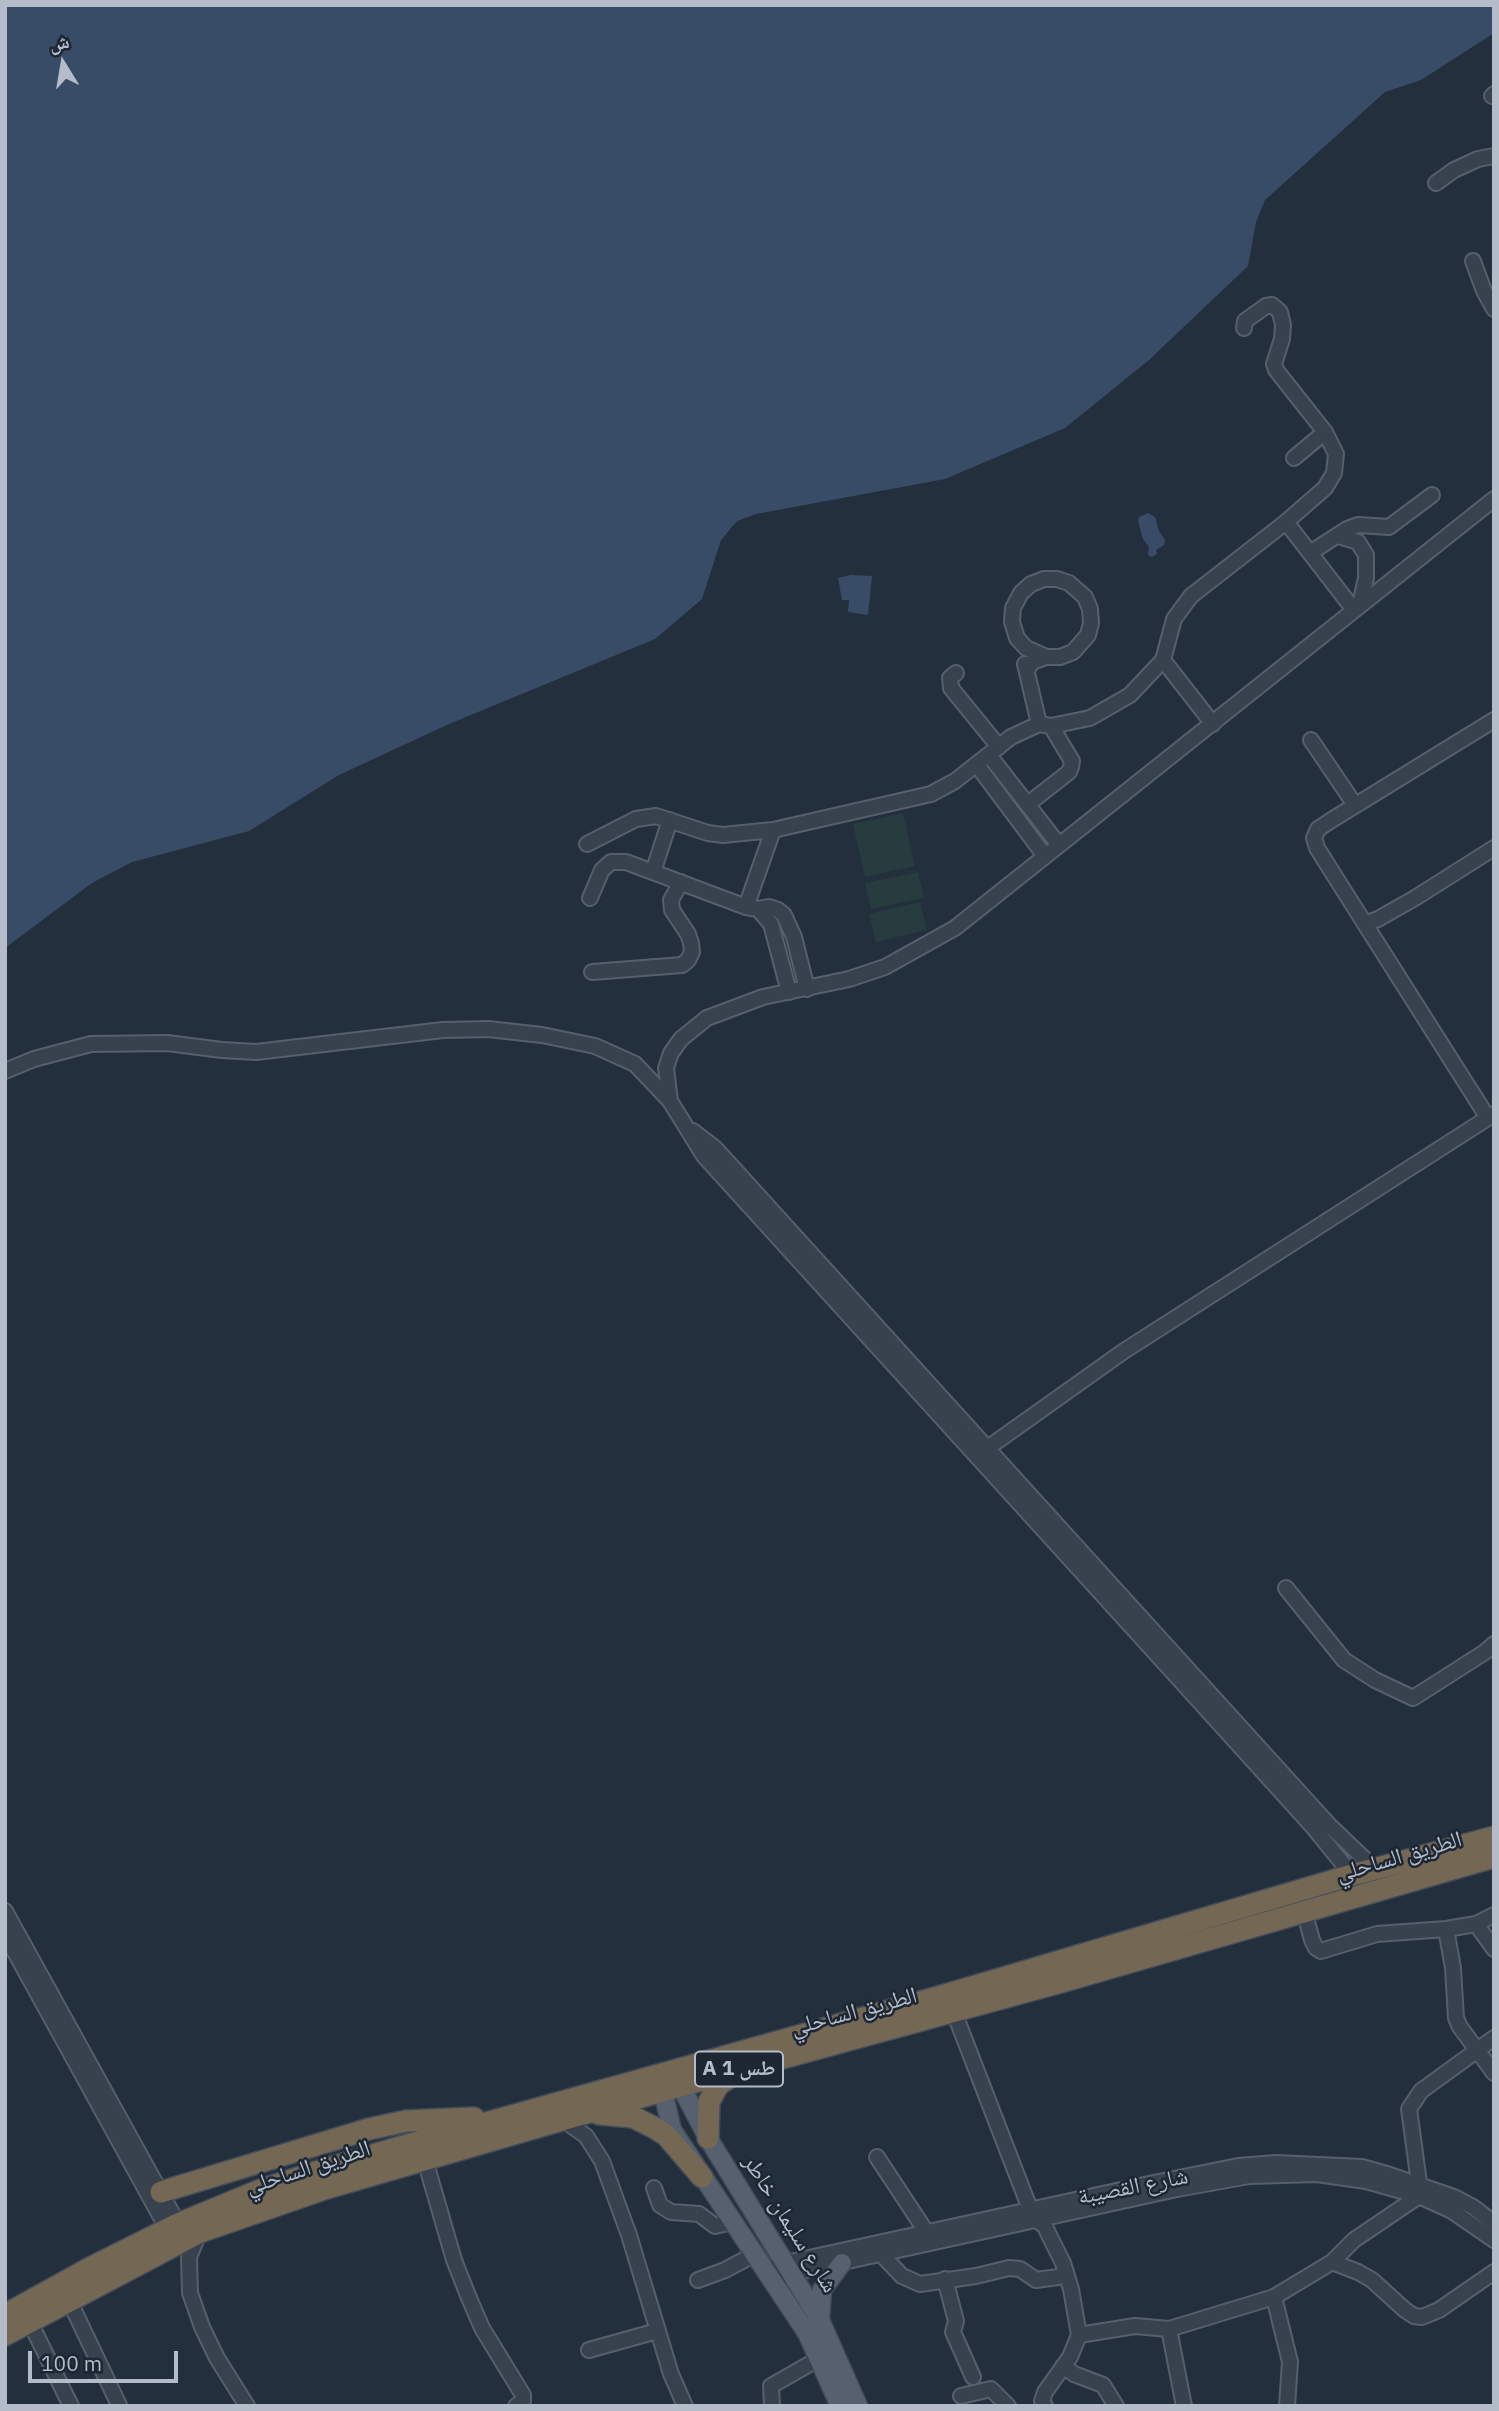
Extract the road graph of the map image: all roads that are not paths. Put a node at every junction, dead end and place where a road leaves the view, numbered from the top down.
1 (1494, 156) edge
2 (1436, 183) dead end
3 (1473, 261) dead end
4 (1494, 309) edge
5 (1244, 328) dead end
6 (1325, 432) junction
7 (1294, 458) dead end
8 (1432, 495) dead end
9 (1494, 499) edge
10 (1286, 522) junction
11 (1338, 536) junction
12 (1310, 553) junction
13 (1357, 608) junction
14 (1017, 638) junction
15 (1046, 657) junction
16 (1163, 660) junction
17 (1027, 670) junction
18 (956, 673) dead end
19 (1494, 720) edge
20 (1213, 724) junction
21 (1045, 725) junction
22 (1311, 740) dead end
23 (994, 751) junction
24 (977, 765) junction
25 (1028, 804) junction
26 (1355, 805) junction
27 (670, 820) junction
28 (773, 830) junction
29 (587, 844) dead end
30 (1059, 845) junction
31 (1494, 848) edge
32 (1045, 856) junction
33 (653, 873) junction
34 (681, 882) junction
35 (590, 898) dead end
36 (752, 908) junction
37 (1366, 924) junction
38 (592, 972) dead end
39 (807, 989) junction
40 (789, 992) junction
41 (5, 1070) edge
42 (670, 1101) junction
43 (1491, 1116) edge
44 (912, 1377) junction
45 (988, 1447) junction
46 (976, 1457) junction
47 (1286, 1588) dead end
48 (1494, 1644) edge
49 (1494, 1837) edge
50 (1494, 1857) edge
51 (1375, 1869) junction
52 (1352, 1875) junction
53 (5, 1911) edge
54 (1304, 1911) junction
55 (1494, 1915) edge
56 (1476, 1924) junction
57 (8, 1929) edge
58 (1446, 1929) junction
59 (1494, 1949) edge
60 (954, 2012) junction
61 (1494, 2038) edge
62 (1478, 2050) junction
63 (751, 2066) junction
64 (1494, 2073) edge
65 (671, 2080) junction
66 (514, 2116) junction
67 (569, 2117) junction
68 (708, 2137) junction
69 (877, 2157) dead end
70 (425, 2160) junction
71 (702, 2177) junction
72 (654, 2188) dead end
73 (1419, 2190) junction
74 (161, 2192) junction
75 (1033, 2215) junction
76 (732, 2222) junction
77 (1494, 2222) edge
78 (173, 2227) junction
79 (200, 2232) junction
80 (928, 2233) junction
81 (1494, 2240) edge
82 (755, 2254) junction
83 (882, 2255) junction
84 (1332, 2262) junction
85 (842, 2263) junction
86 (789, 2268) junction
87 (1066, 2272) junction
88 (1494, 2272) edge
89 (769, 2275) junction
90 (945, 2279) junction
91 (698, 2280) dead end
92 (1273, 2297) junction
93 (69, 2300) junction
94 (5, 2315) edge
95 (820, 2320) junction
96 (30, 2322) junction
97 (1168, 2329) junction
98 (657, 2331) junction
99 (5, 2335) edge
100 (1079, 2335) junction
101 (589, 2350) dead end
102 (820, 2358) junction
103 (1063, 2366) junction
104 (973, 2377) dead end
105 (961, 2396) dead end
106 (1042, 2404) edge
107 (119, 2405) edge
108 (71, 2406) edge
109 (247, 2406) edge
110 (516, 2406) edge
111 (685, 2406) edge
112 (772, 2406) edge
113 (840, 2406) edge
114 (858, 2406) edge
115 (1008, 2406) edge
116 (1116, 2406) edge
117 (1184, 2406) edge
118 (1287, 2406) edge

1 - 2 street
3 - 4 street
5 - 6 street
6 - 7 street
6 - 10 street
8 - 11 street
9 - 13 street
10 - 12 street
10 - 16 street
11 - 12 street
11 - 13 street
12 - 13 street
13 - 20 street
14 - 15 street
14 - 15 street
14 - 17 street
15 - 17 street
16 - 20 street
16 - 21 street
17 - 21 street
18 - 23 street
19 - 26 street
20 - 30 street
21 - 23 street
21 - 25 street
22 - 26 street
23 - 24 street
23 - 25 street
24 - 28 street
24 - 32 street
25 - 30 street
26 - 37 street
27 - 28 street
27 - 29 street
27 - 33 street
28 - 36 street
30 - 32 street
31 - 37 street
32 - 39 street
33 - 34 street
33 - 35 street
34 - 36 street
34 - 38 street
36 - 39 street
36 - 40 street
37 - 43 street
39 - 40 street
40 - 42 street
41 - 42 street
42 - 44 street
43 - 45 street
44 - 45 street
44 - 46 street
45 - 46 street
45 - 51 street
46 - 52 street
47 - 48 street
49 - 51 highway, الطريق الساحلي / A 1 طس
50 - 54 highway, الطريق الساحلي / A 1 طس
51 - 52 highway, الطريق الساحلي / A 1 طس
52 - 65 highway, الطريق الساحلي / A 1 طس
53 - 57 street
54 - 58 street
54 - 60 highway, الطريق الساحلي / A 1 طس
55 - 56 street
56 - 58 street
56 - 59 street
57 - 74 street
57 - 78 street
58 - 62 street
60 - 63 highway, الطريق الساحلي / A 1 طس
60 - 75 street
61 - 62 street
62 - 64 street
62 - 73 street
63 - 65 highway, الطريق الساحلي / A 1 طس
63 - 68 highway
65 - 66 highway, الطريق الساحلي / A 1 طس
65 - 67 highway, الطريق الساحلي / A 1 طس
65 - 68 main road, شارع سليمان خاطر
65 - 71 main road, شارع سليمان خاطر
66 - 74 highway
66 - 78 highway, الطريق الساحلي / A 1 طس
67 - 70 highway, الطريق الساحلي / A 1 طس
67 - 71 highway
67 - 98 street
68 - 86 main road, شارع سليمان خاطر
69 - 80 street
70 - 79 highway, الطريق الساحلي / A 1 طس
70 - 110 street
71 - 76 main road, شارع سليمان خاطر
72 - 76 street
73 - 75 street
73 - 77 street
73 - 81 street
73 - 84 street
74 - 78 street
75 - 80 street
75 - 83 street
75 - 87 street
76 - 82 main road, شارع سليمان خاطر
78 - 94 highway, الطريق الساحلي / A 1 طس
79 - 93 highway, الطريق الساحلي / A 1 طس
79 - 109 street
80 - 86 street
82 - 89 main road, شارع سليمان خاطر
82 - 91 street
83 - 85 street
83 - 90 street
84 - 88 street
84 - 92 street
85 - 86 street
85 - 95 main road
86 - 89 street
86 - 95 main road, شارع سليمان خاطر
87 - 90 street
87 - 100 street
89 - 102 main road, شارع سليمان خاطر
90 - 104 street
92 - 97 street
92 - 118 street
93 - 96 highway, الطريق الساحلي / A 1 طس
93 - 107 street
95 - 114 main road, شارع سليمان خاطر
96 - 99 highway, الطريق الساحلي / A 1 طس
96 - 108 street
97 - 100 street
97 - 117 street
98 - 101 street
98 - 111 street
100 - 103 street
102 - 112 street
102 - 113 main road, شارع سليمان خاطر
103 - 106 street
103 - 116 street
105 - 115 street

